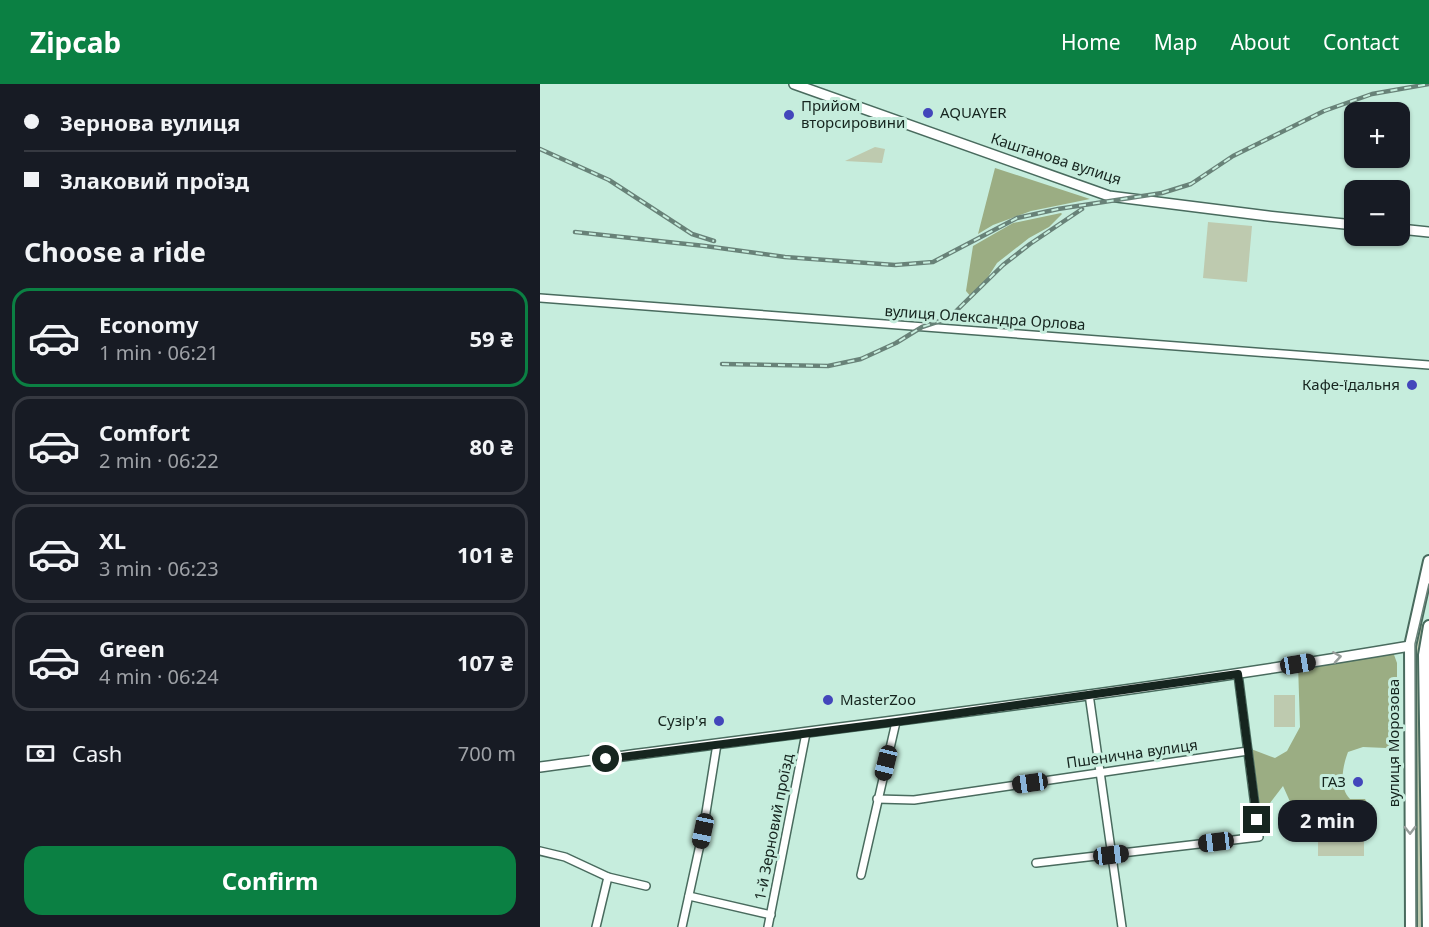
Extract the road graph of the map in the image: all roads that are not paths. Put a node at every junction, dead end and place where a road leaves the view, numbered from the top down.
1 (794, 84) edge
2 (1344, 224) edge
3 (1410, 231) edge
4 (1429, 232) edge
5 (540, 298) edge
6 (1429, 365) edge
7 (1429, 561) edge
8 (1415, 617) junction
9 (1429, 624) edge
10 (1410, 646) junction
11 (1238, 674) junction
12 (1089, 694) junction
13 (896, 722) junction
14 (806, 733) junction
15 (717, 744) junction
16 (1248, 751) junction
17 (540, 767) edge
18 (1099, 772) junction
19 (877, 799) junction
20 (540, 851) edge
21 (1111, 855) junction
22 (1036, 863) dead end
23 (861, 875) dead end
24 (608, 877) junction
25 (646, 886) dead end
26 (689, 896) junction
27 (771, 915) junction
28 (596, 927) edge
29 (682, 927) edge
30 (768, 927) edge
31 (1122, 927) edge
32 (1411, 927) edge
33 (1428, 927) edge

1 - 2 street, Каштанова вулиця
3 - 4 street
5 - 6 street, вулиця Олександра Орлова
7 - 8 main road, вулиця Морозова
8 - 9 main road
8 - 10 main road, вулиця Морозова
9 - 33 main road, вулиця Морозова
11 -> 10 street
10 -> 32 main road, вулиця Морозова
11 - 12 street
11 - 16 street
12 - 13 street
12 - 18 street
13 - 14 street
13 - 19 street
14 - 15 street
14 - 27 street, 1-й Зерновий проїзд
15 - 17 street
15 - 26 street
16 - 18 street, Пшенична вулиця
16 - 21 street
18 - 19 street, Пшенична вулиця
18 - 21 street
19 - 23 street
20 - 24 street
21 - 22 street
21 - 31 street
24 - 25 street
24 - 28 street
26 - 27 street
26 - 29 street
27 - 30 street, 1-й Зерновий проїзд

